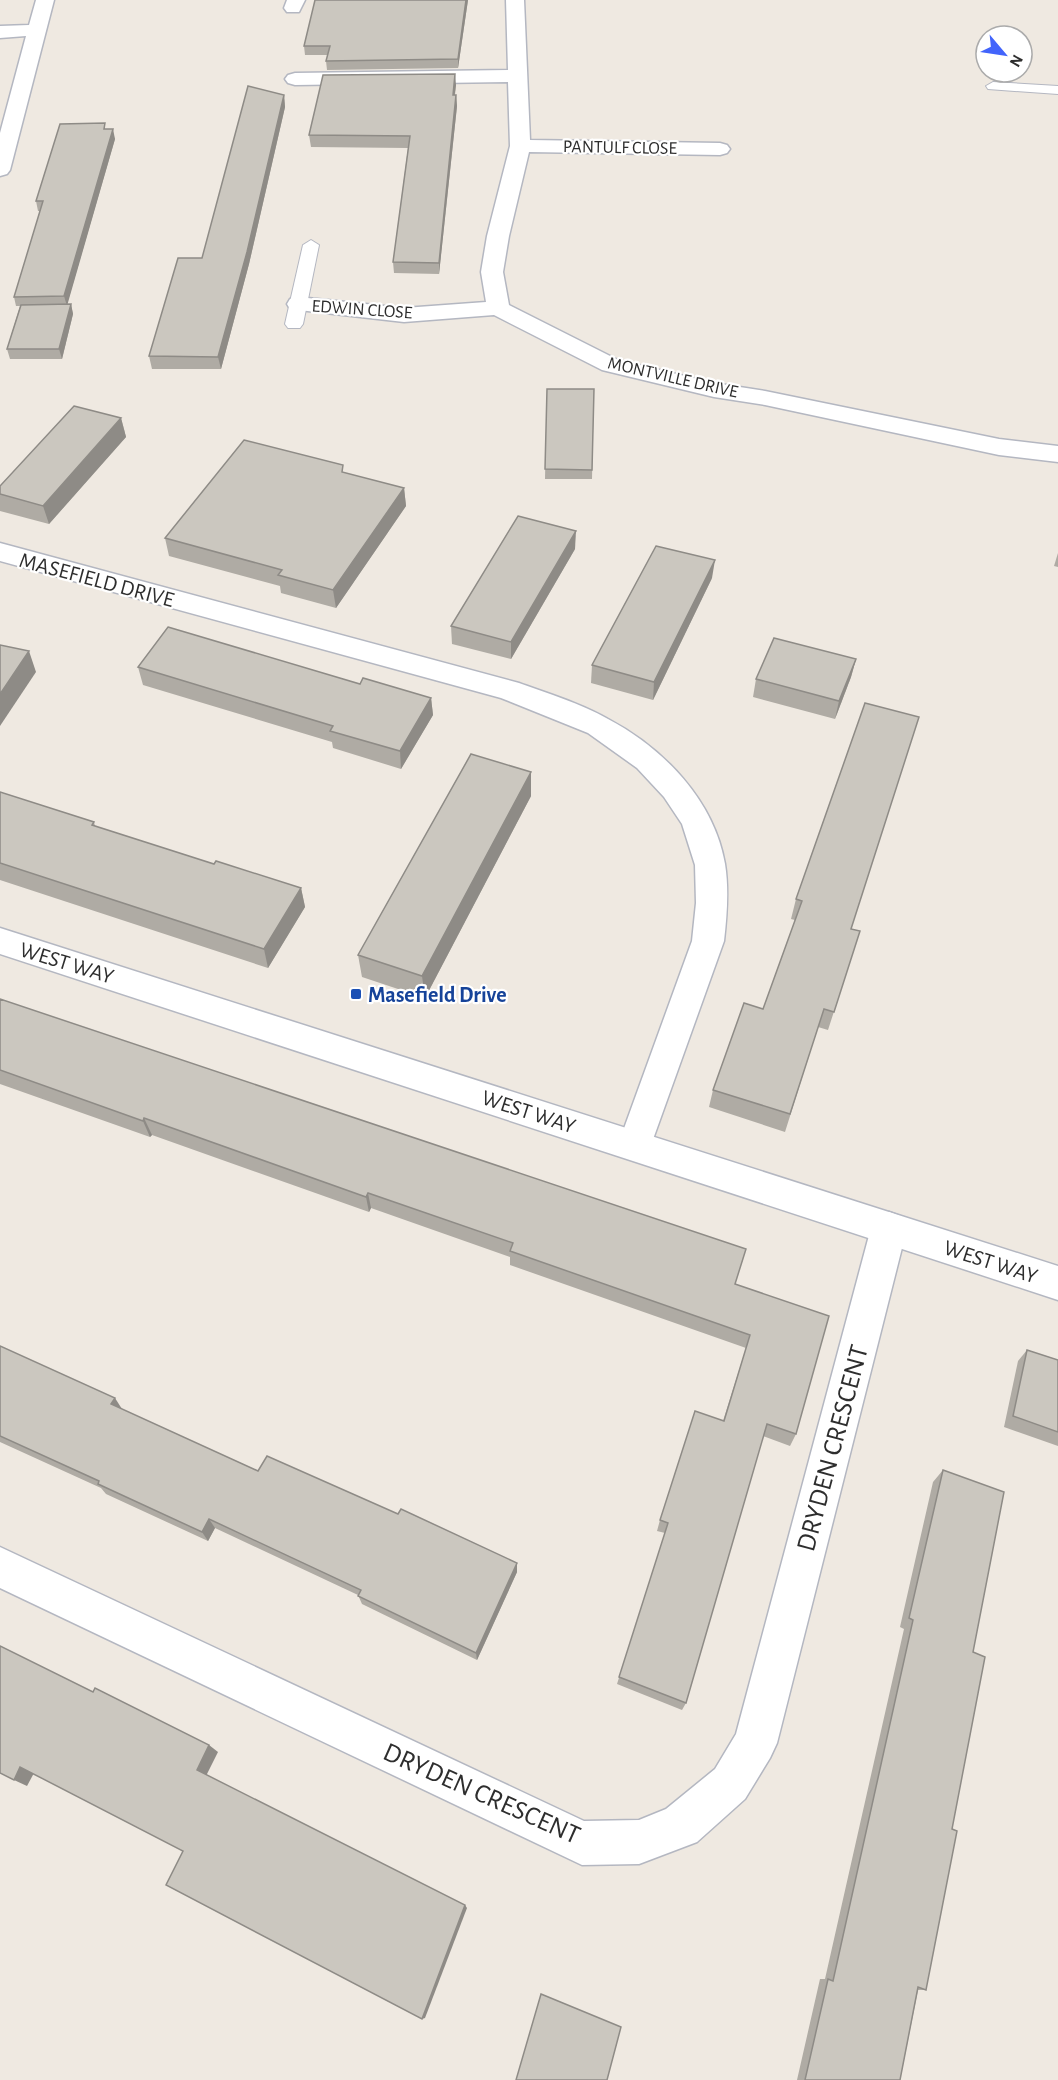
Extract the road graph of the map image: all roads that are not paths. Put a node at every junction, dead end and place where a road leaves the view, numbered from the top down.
1 (45, 0) edge
2 (515, 0) edge
3 (37, 30) junction
4 (0, 32) edge
5 (516, 76) junction
6 (296, 79) dead end
7 (993, 86) dead end
8 (1058, 90) edge
9 (520, 146) junction
10 (720, 149) dead end
11 (0, 170) edge
12 (310, 245) dead end
13 (498, 308) junction
14 (296, 314) joint
15 (1058, 454) edge
16 (0, 552) edge
17 (0, 941) edge
18 (634, 1145) junction
19 (889, 1228) junction
20 (1058, 1283) edge
21 (0, 1567) edge

1 - 3 street
2 - 5 street
3 - 4 street
3 - 11 street
5 - 6 street
5 - 9 street
7 - 8 lane
9 - 10 street, PANTULF CLOSE
9 - 13 street
12 - 14 lane
13 - 14 street, EDWIN CLOSE
13 - 15 street, MONTVILLE DRIVE
16 - 18 street, MASEFIELD DRIVE
17 - 18 street, WEST WAY
18 - 19 street, WEST WAY
19 - 20 street, WEST WAY
19 - 21 street, DRYDEN CRESCENT

